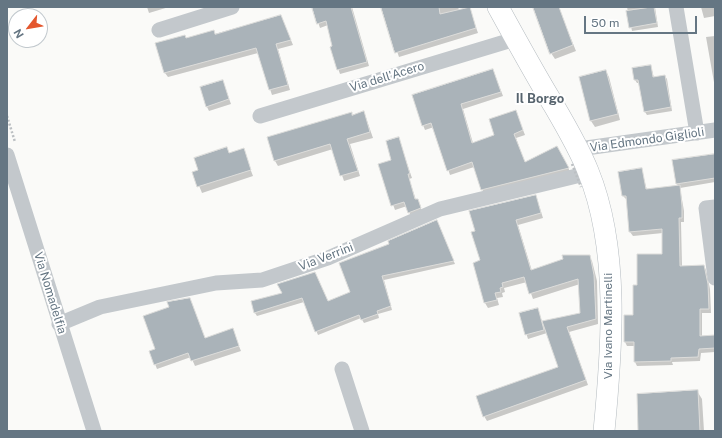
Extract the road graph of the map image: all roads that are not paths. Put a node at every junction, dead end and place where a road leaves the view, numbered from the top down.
1 (232, 7) edge
2 (498, 7) edge
3 (676, 7) edge
4 (159, 30) dead end
5 (515, 39) junction
6 (260, 116) dead end
7 (715, 130) edge
8 (697, 133) junction
9 (7, 155) edge
10 (580, 168) junction
11 (715, 207) edge
12 (715, 278) edge
13 (59, 324) junction
14 (342, 369) dead end
15 (94, 431) edge
16 (362, 431) edge
17 (604, 431) edge

1 - 4 street
2 - 5 street, Via Ivano Martinelli
3 - 8 street
5 - 6 street, Via dell'Acero
5 - 10 street, Via Ivano Martinelli
7 - 8 street, Via Edmondo Giglioli
8 - 10 street, Via Edmondo Giglioli
9 - 13 street, Via Nomadelfia
10 - 13 street, Via Verrini
10 - 17 street, Via Ivano Martinelli
11 - 12 street
13 - 15 street, Via Nomadelfia
14 - 16 street

